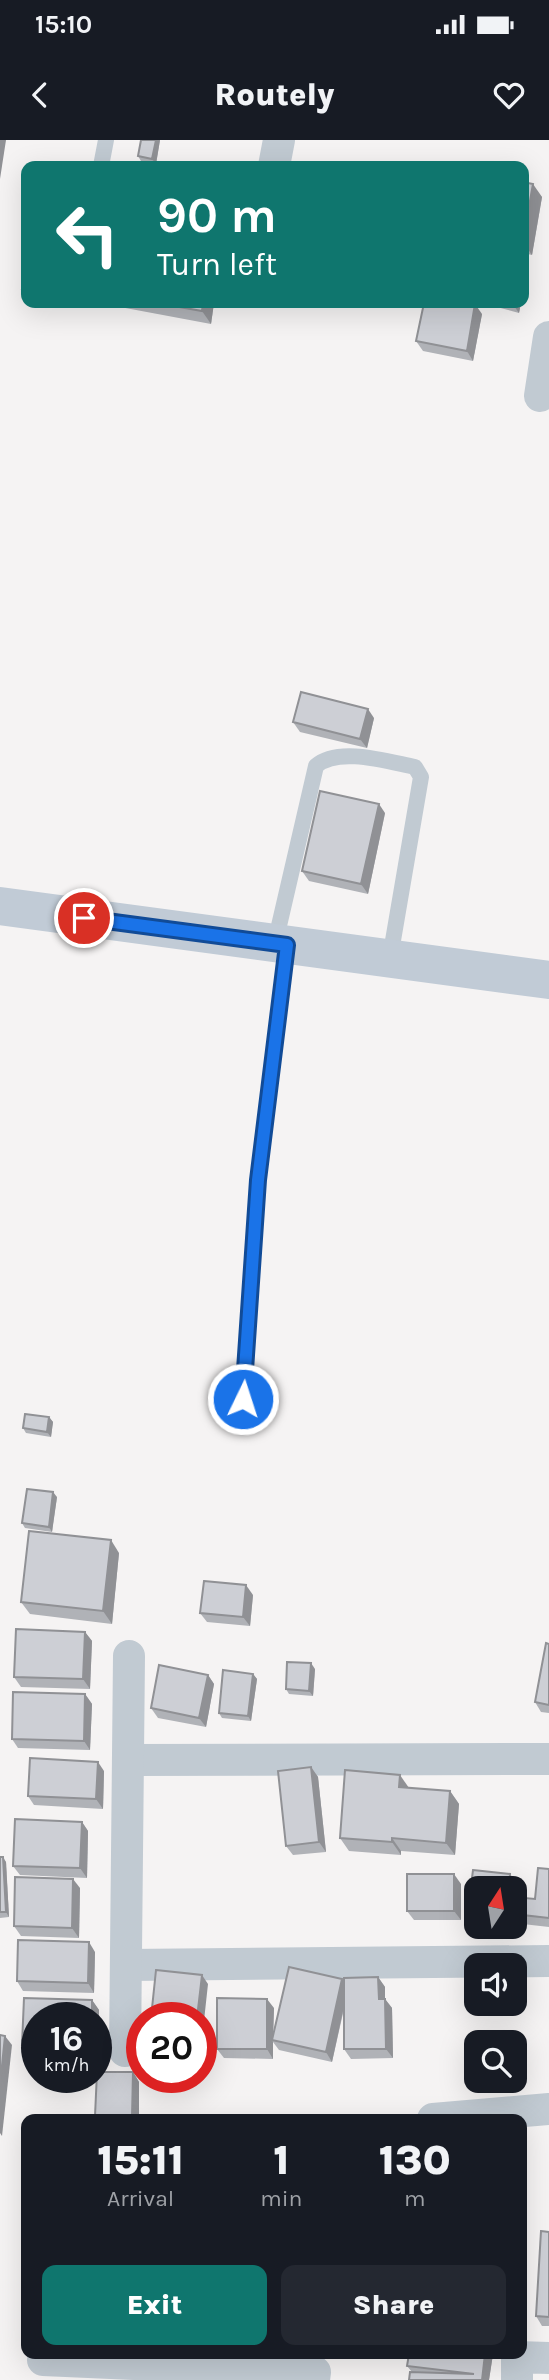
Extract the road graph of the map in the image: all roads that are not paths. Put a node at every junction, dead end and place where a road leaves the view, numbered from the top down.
1 (106, 140) edge
2 (279, 140) edge
3 (102, 161) edge
4 (275, 161) edge
5 (549, 337) edge
6 (540, 396) dead end
7 (0, 906) edge
8 (281, 944) junction
9 (390, 959) junction
10 (549, 980) edge
11 (243, 1399) dead end
12 (130, 1656) dead end
13 (549, 1759) edge
14 (129, 1760) junction
15 (549, 1961) edge
16 (127, 1965) junction
17 (125, 2051) dead end
18 (549, 2109) edge
19 (491, 2114) edge
20 (527, 2357) edge
21 (549, 2358) edge
22 (517, 2359) edge
23 (43, 2360) dead end
24 (314, 2380) edge
25 (517, 2380) edge

1 - 3 lane
2 - 4 street
5 - 6 street
7 - 8 main road
8 - 9 main road
8 - 9 lane
8 - 11 lane
9 - 10 main road
12 - 14 street
13 - 14 street
14 - 16 street
15 - 16 street
16 - 17 street
18 - 19 street
20 - 21 street
22 - 25 street
23 - 24 street

